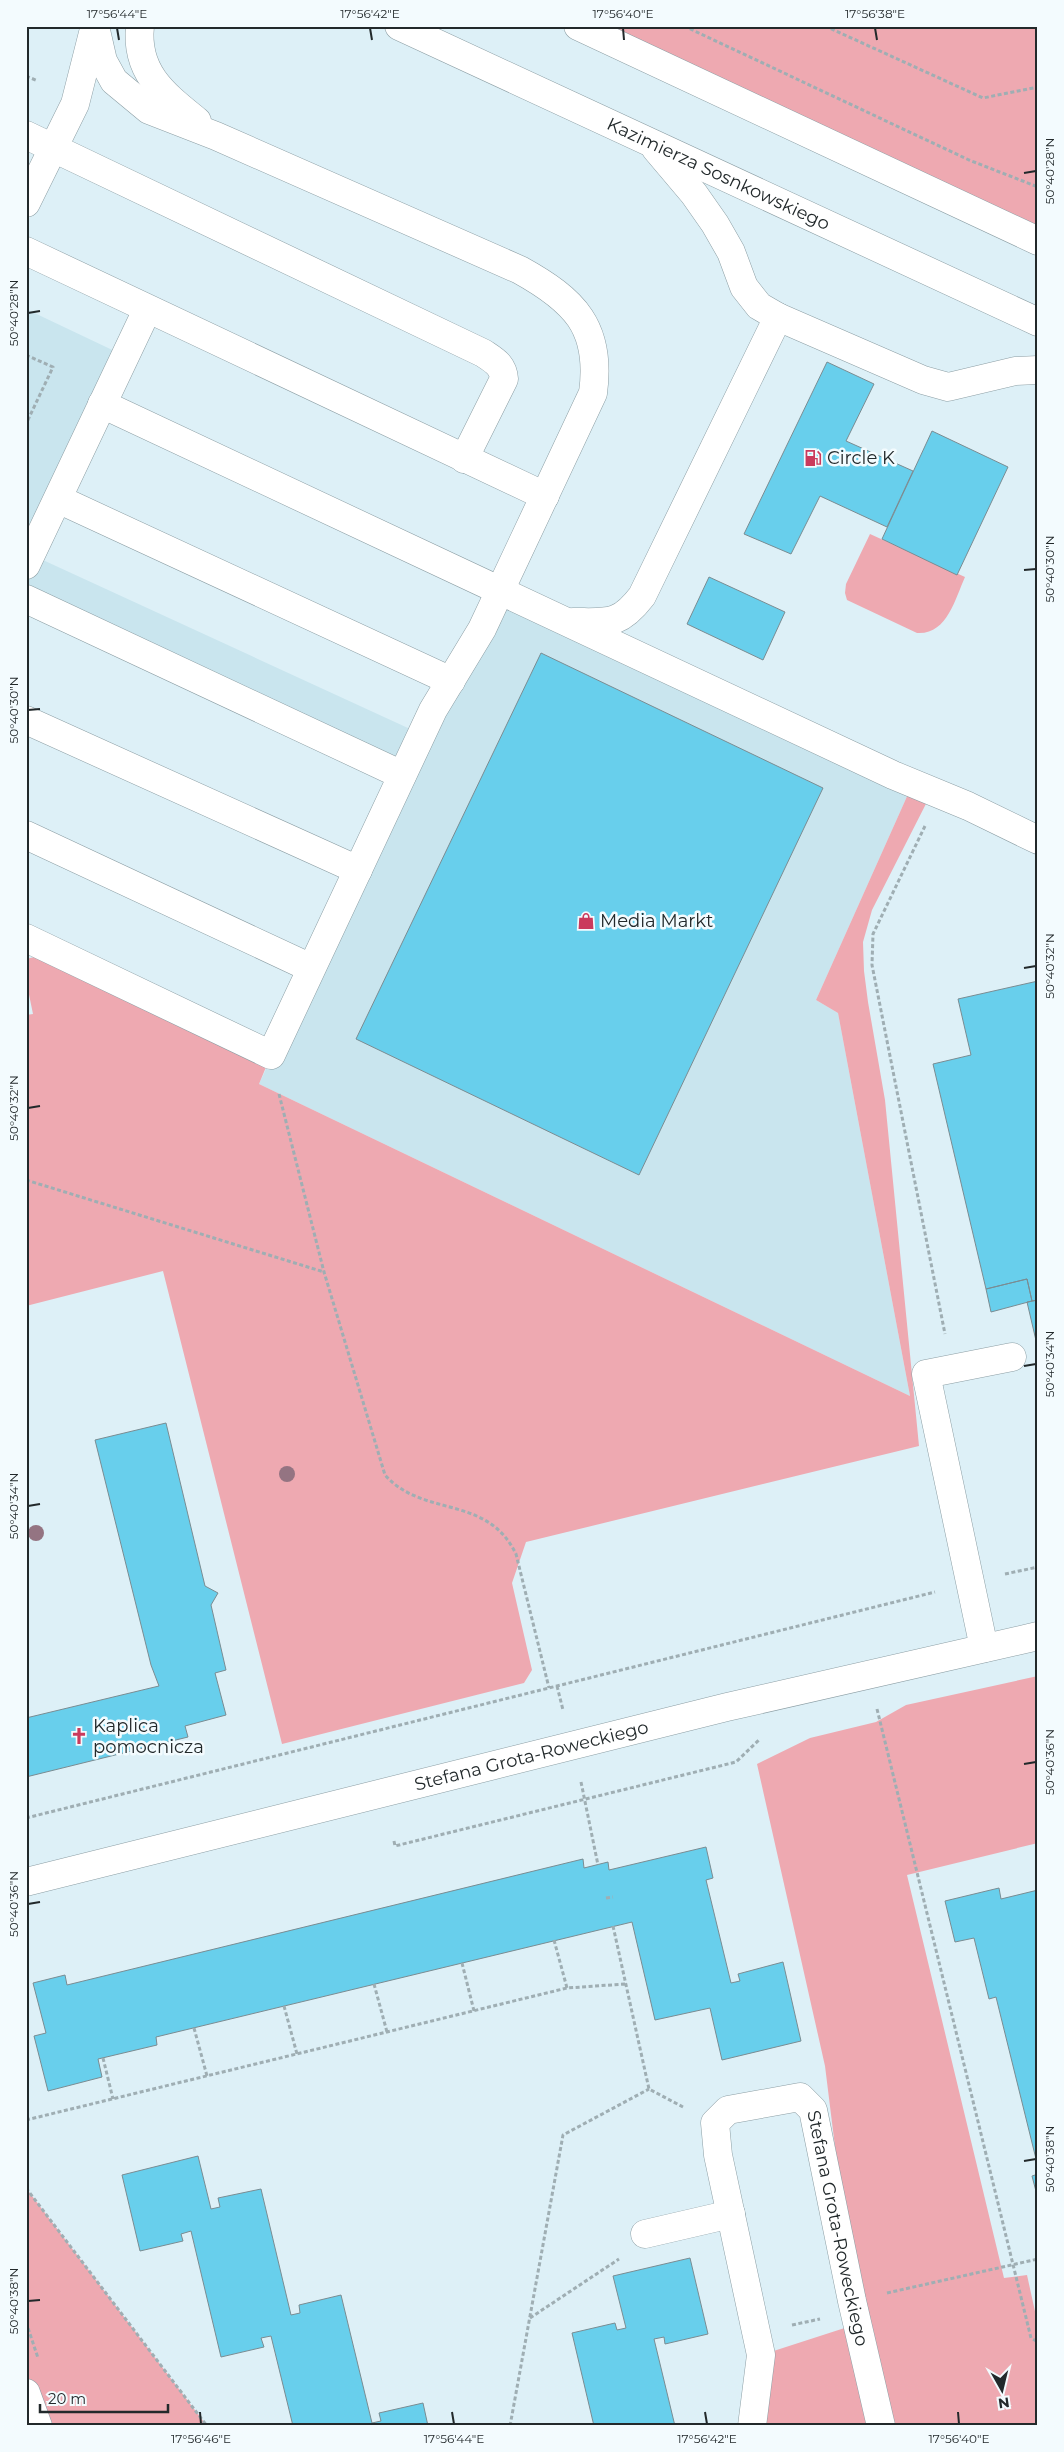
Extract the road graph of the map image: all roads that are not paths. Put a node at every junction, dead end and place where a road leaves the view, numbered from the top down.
1 (95, 26) edge
2 (140, 26) edge
3 (399, 26) edge
4 (578, 26) edge
5 (26, 135) edge
6 (216, 136) junction
7 (650, 142) junction
8 (54, 148) junction
9 (26, 203) edge
10 (1038, 241) edge
11 (26, 251) edge
12 (147, 310) junction
13 (778, 317) junction
14 (1038, 322) edge
15 (1038, 370) edge
16 (102, 404) junction
17 (464, 459) junction
18 (545, 496) junction
19 (58, 498) junction
20 (26, 565) edge
21 (500, 592) junction
22 (26, 599) edge
23 (569, 622) junction
24 (451, 681) junction
25 (26, 720) edge
26 (402, 775) junction
27 (26, 835) edge
28 (1038, 840) edge
29 (358, 870) junction
30 (26, 938) edge
31 (56, 952) junction
32 (26, 959) edge
33 (312, 968) junction
34 (1012, 1357) dead end
35 (1038, 1636) edge
36 (984, 1648) junction
37 (26, 1882) edge
38 (731, 2214) junction
39 (645, 2234) road end
40 (26, 2393) edge
41 (38, 2426) edge
42 (752, 2426) edge
43 (881, 2426) edge

1 - 6 street
1 - 8 street
2 - 6 street
3 - 7 street, Kazimierza Sosnkowskiego
4 - 10 street
5 - 8 street
6 - 18 street
7 - 13 street
7 - 14 street, Kazimierza Sosnkowskiego
8 - 9 street
8 - 17 street
11 - 12 street
12 - 16 street
12 - 17 street
13 - 15 street
13 - 23 street
16 - 19 street
16 - 21 street
17 - 18 street
18 - 21 street
19 - 20 street
19 - 24 street
21 - 23 street
21 - 24 street
22 - 26 street
23 - 28 street
24 - 26 street
25 - 29 street
26 - 29 street
27 - 33 street
29 - 33 street
30 - 31 street
31 - 32 street
31 - 33 street
34 - 36 street
35 - 36 street, Stefana Grota-Roweckiego
36 - 37 street, Stefana Grota-Roweckiego
38 - 39 street
38 - 42 street
38 - 43 street, Stefana Grota-Roweckiego
40 - 41 street

